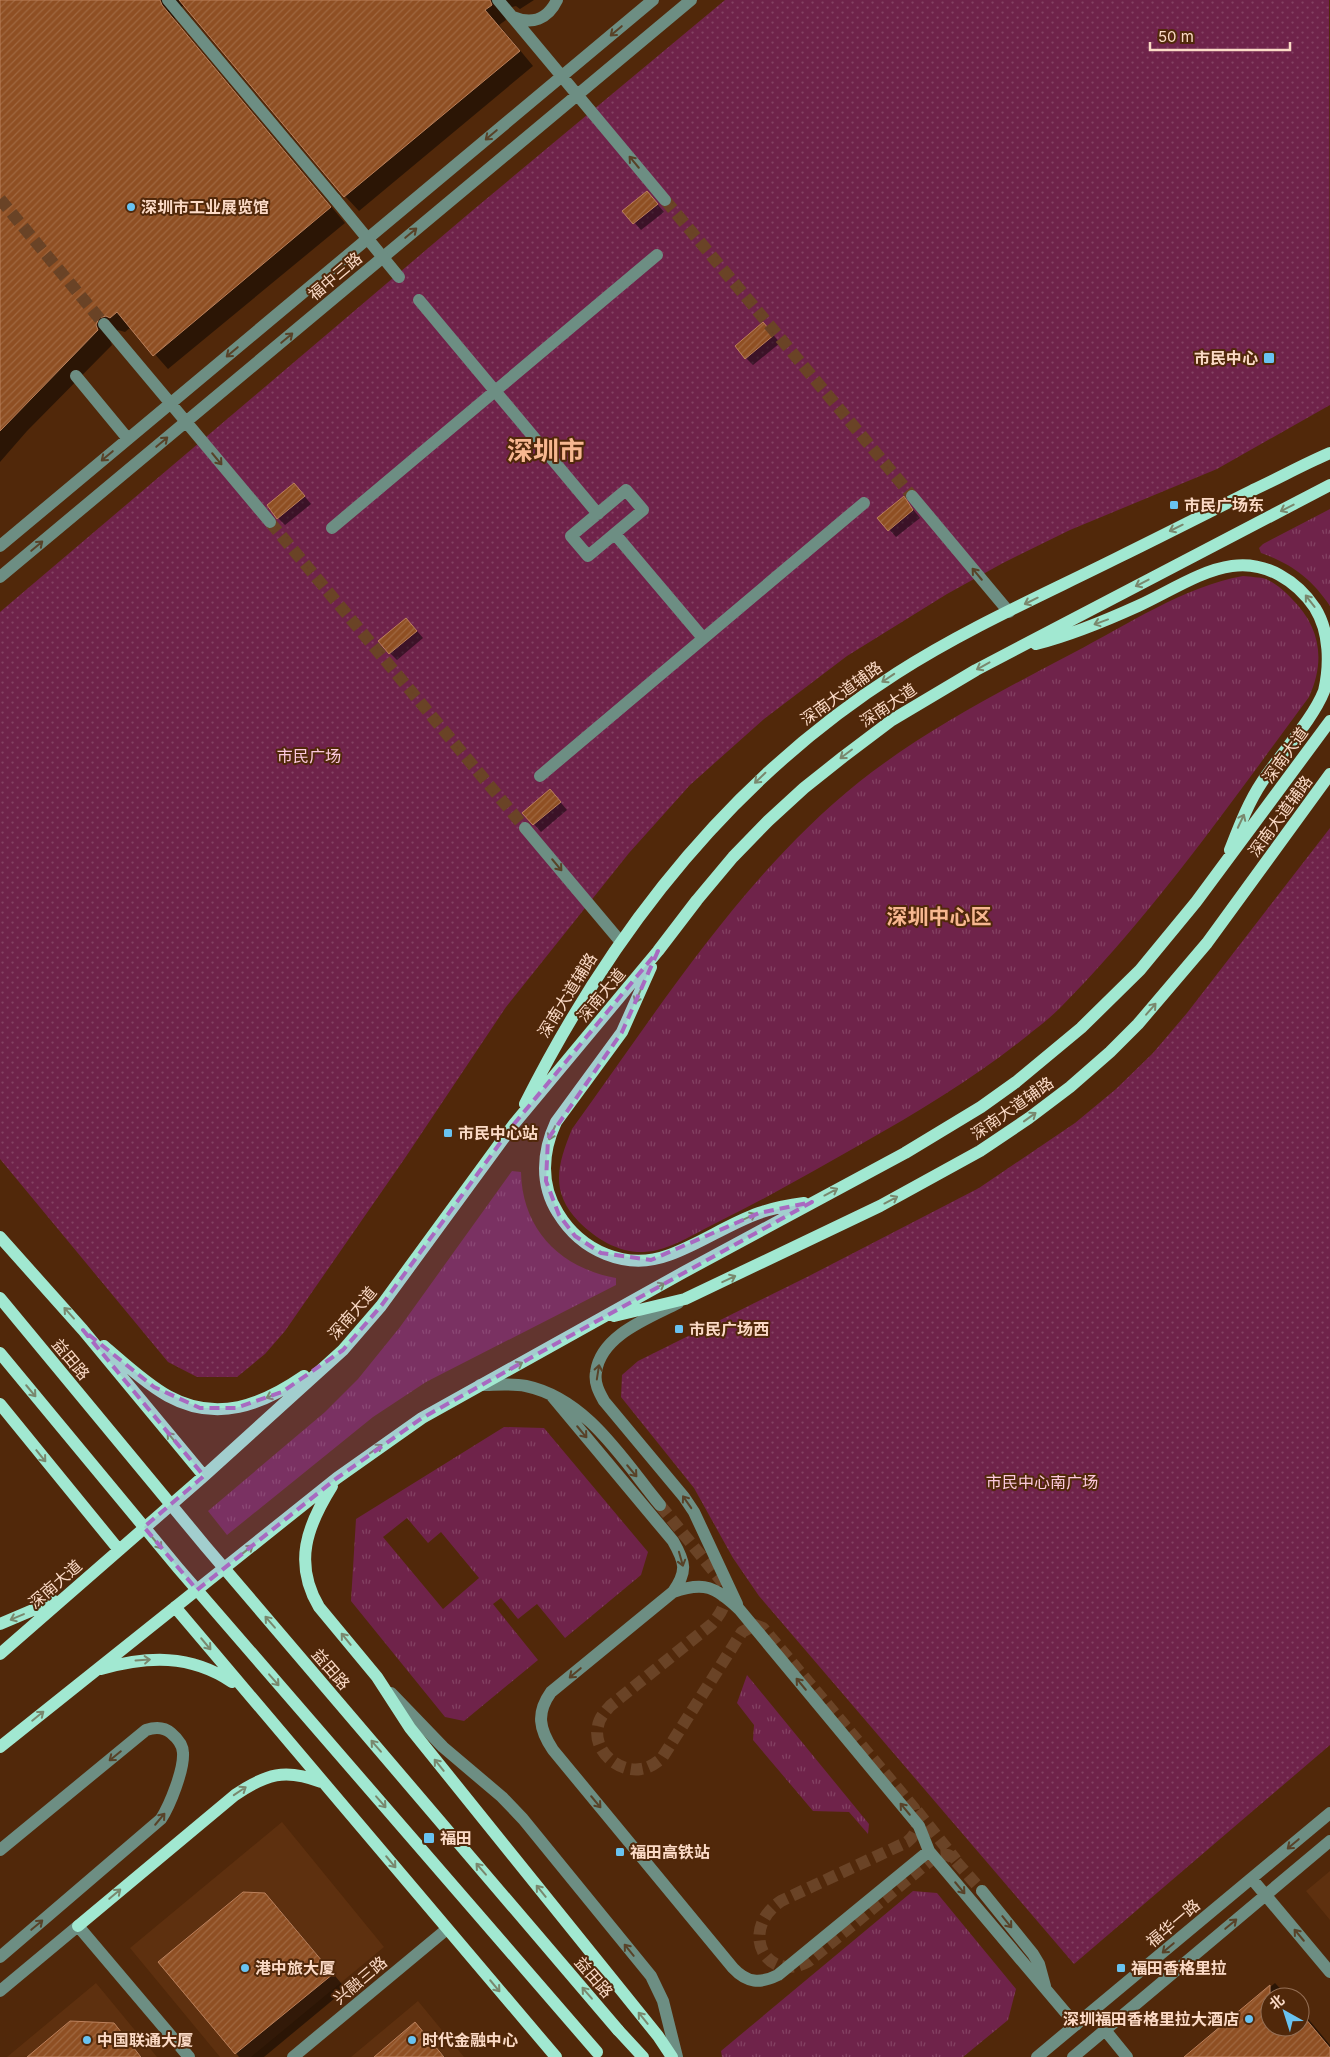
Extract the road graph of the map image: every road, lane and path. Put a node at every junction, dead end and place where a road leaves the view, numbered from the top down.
1 (168, 0) edge
2 (498, 0) edge
3 (557, 0) edge
4 (653, 0) edge
5 (690, 0) edge
6 (513, 17) junction
7 (562, 76) junction
8 (577, 94) junction
9 (665, 200) tunnel mouth
10 (657, 255) dead end
11 (399, 277) dead end
12 (419, 300) dead end
13 (104, 324) tunnel mouth
14 (76, 376) dead end
15 (495, 391) junction
16 (171, 403) junction
17 (186, 422) junction
18 (128, 439) junction
19 (1330, 453) edge
20 (1330, 485) edge
21 (912, 496) tunnel mouth
22 (864, 503) dead end
23 (598, 514) junction
24 (270, 522) tunnel mouth
25 (332, 528) dead end
26 (615, 534) junction
27 (0, 546) edge
28 (0, 577) edge
29 (1008, 612) junction
30 (703, 638) junction
31 (1011, 651) junction
32 (1330, 721) edge
33 (1330, 774) edge
34 (540, 776) dead end
35 (525, 828) tunnel mouth
36 (1223, 866) junction
37 (620, 940) junction
38 (658, 952) junction
39 (514, 1124) junction
40 (812, 1202) junction
41 (0, 1237) edge
42 (0, 1298) edge
43 (686, 1299) junction
44 (600, 1319) junction
45 (83, 1330) junction
46 (343, 1350) junction
47 (0, 1354) edge
48 (480, 1385) junction
49 (550, 1395) junction
50 (0, 1404) edge
51 (204, 1476) junction
52 (337, 1478) junction
53 (660, 1505) tunnel mouth
54 (118, 1550) junction
55 (672, 1592) junction
56 (65, 1596) junction
57 (175, 1607) junction
58 (739, 1609) junction
59 (0, 1624) edge
60 (0, 1654) edge
61 (96, 1670) junction
62 (376, 1677) junction
63 (245, 1690) junction
64 (0, 1747) edge
65 (324, 1783) junction
66 (1330, 1813) edge
67 (1330, 1842) edge
68 (0, 1850) edge
69 (929, 1850) junction
70 (1252, 1879) junction
71 (982, 1890) tunnel mouth
72 (1266, 1896) junction
73 (78, 1926) junction
74 (447, 1929) junction
75 (0, 1957) edge
76 (1330, 1972) edge
77 (0, 1991) edge
78 (1047, 1991) junction
79 (1076, 2025) junction
80 (1105, 2030) junction
81 (599, 2054) edge
82 (189, 2057) edge
83 (293, 2057) edge
84 (556, 2057) edge
85 (643, 2057) edge
86 (672, 2057) edge
87 (676, 2057) edge
88 (1037, 2057) edge
89 (1073, 2057) edge
90 (1127, 2057) edge

1 - 11 street, bridge
2 - 6 street
3 - 6 street
4 -> 7 street, 福中三路
5 - 8 street, 福中三路
6 - 7 street
7 - 8 street
7 -> 16 street, 福中三路
9 -> 8 street
17 -> 8 street, 福中三路
10 - 15 street
12 - 15 street
13 - 16 street
14 - 18 street
15 - 23 street
15 - 25 street
16 - 17 street
16 - 18 street, 福中三路
17 -> 24 street
28 -> 17 street, 福中三路
18 -> 27 street, 福中三路
19 -> 29 main road, 深南大道辅路
20 -> 31 main road, 深南大道
29 -> 21 street
22 - 30 street
23 - 26 street
23 - 26 street
26 - 30 street
29 -> 37 main road, 深南大道辅路
30 - 34 street
36 -> 31 main road
31 -> 38 main road, 深南大道
32 - 36 main road, 深南大道
43 -> 33 main road, 深南大道辅路
35 -> 37 street
40 -> 36 main road, 深南大道
37 - 39 main road, 深南大道辅路
38 - 39 main road, 深南大道
38 -> 40 main road
39 - 46 main road, 深南大道
44 -> 40 main road, 深南大道
45 -> 41 main road
85 -> 42 main road, 益田路, bridge
43 - 44 main road, 深南大道辅路
58 -> 43 street
48 -> 44 main road, 深南大道
46 -> 45 main road
51 -> 45 main road
46 - 51 main road, 深南大道
47 -> 81 main road, bridge
48 - 49 street
52 -> 48 main road, 深南大道
49 -> 53 street
49 -> 55 street
50 -> 54 main road
51 - 54 main road, 深南大道
57 -> 52 main road, 深南大道
62 -> 52 main road
54 - 56 main road, 深南大道
55 - 58 street
55 -> 69 street
56 -> 59 main road
56 - 60 main road, 深南大道
57 - 61 main road, 深南大道
57 -> 63 main road
69 -> 58 street
61 -> 63 main road
64 -> 61 main road, 深南大道
86 -> 62 main road
87 -> 62 street
63 - 65 main road
73 -> 65 main road
65 -> 74 main road
66 -> 70 street, 福华一路
67 - 72 street
75 -> 68 street
69 -> 78 street
70 - 72 street
70 -> 79 street, 福华一路
71 -> 78 street
76 -> 72 street
80 -> 72 street
73 - 77 street
73 - 82 street
74 - 83 street, 兴融三路
74 -> 84 main road
78 - 79 street
79 - 88 street, 福华一路
80 - 89 street
80 - 90 street

